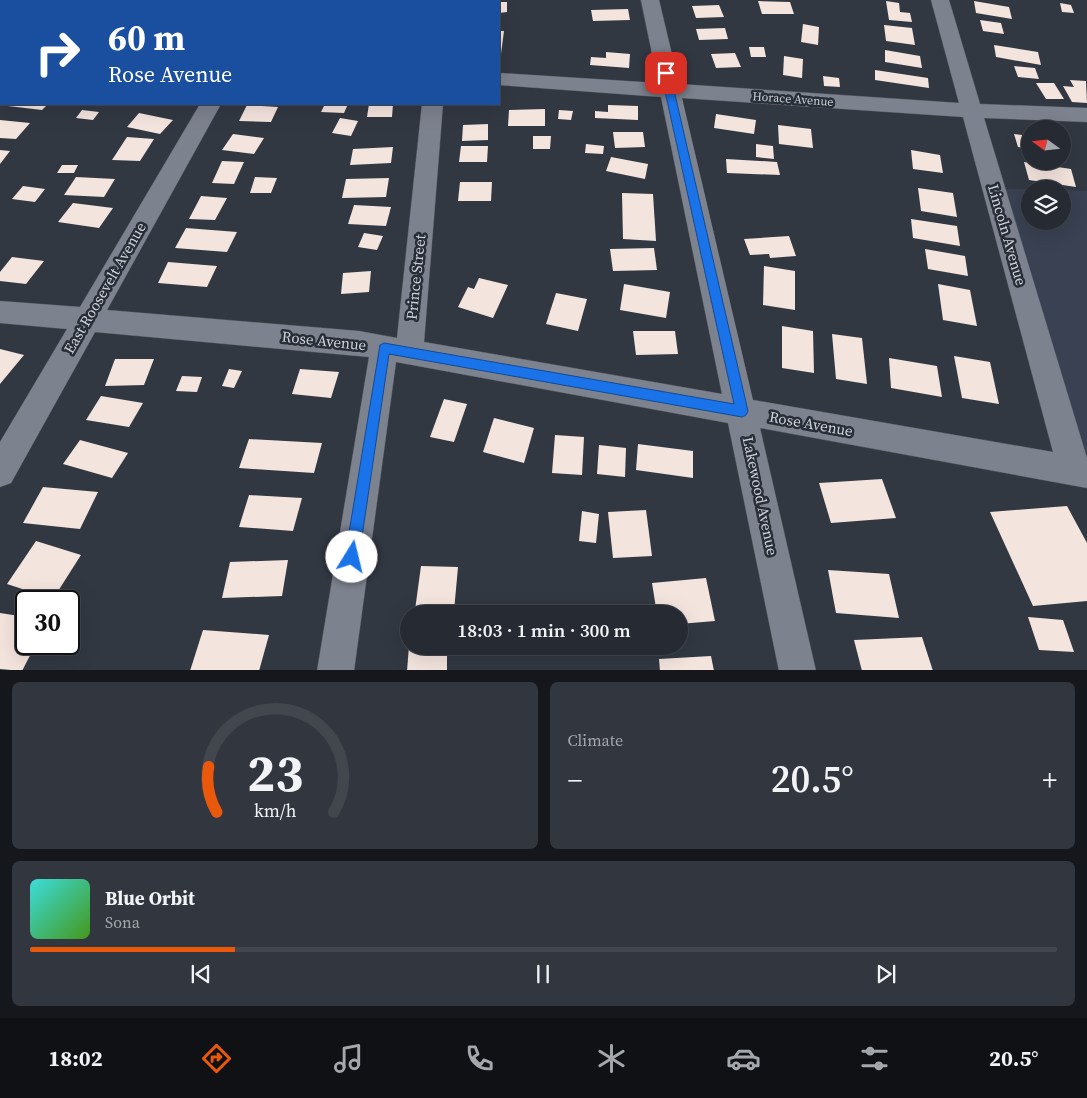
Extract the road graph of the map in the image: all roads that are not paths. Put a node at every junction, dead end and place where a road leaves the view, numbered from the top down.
1 (650, 0) edge
2 (940, 0) edge
3 (500, 79) edge
4 (670, 91) junction
5 (209, 105) edge
6 (433, 105) edge
7 (972, 111) junction
8 (1087, 115) edge
9 (0, 312) edge
10 (88, 318) junction
11 (396, 351) junction
12 (742, 411) junction
13 (0, 472) edge
14 (1080, 472) edge
15 (335, 670) edge
16 (798, 670) edge

1 - 4 street, Lakewood Avenue
2 - 7 street, Lincoln Avenue
3 - 4 street, Horace Avenue
4 - 7 street, Horace Avenue
4 - 12 street, Lakewood Avenue
5 - 10 street, East Roosevelt Avenue
6 - 11 street, Prince Street
7 - 8 street, Horace Avenue
7 - 14 street, Lincoln Avenue
9 - 10 street, Rose Avenue
10 - 11 street, Rose Avenue
10 - 13 street, East Roosevelt Avenue
11 - 12 street, Rose Avenue
11 - 15 street, Prince Street
12 - 14 street, Rose Avenue
12 - 16 street, Lakewood Avenue

